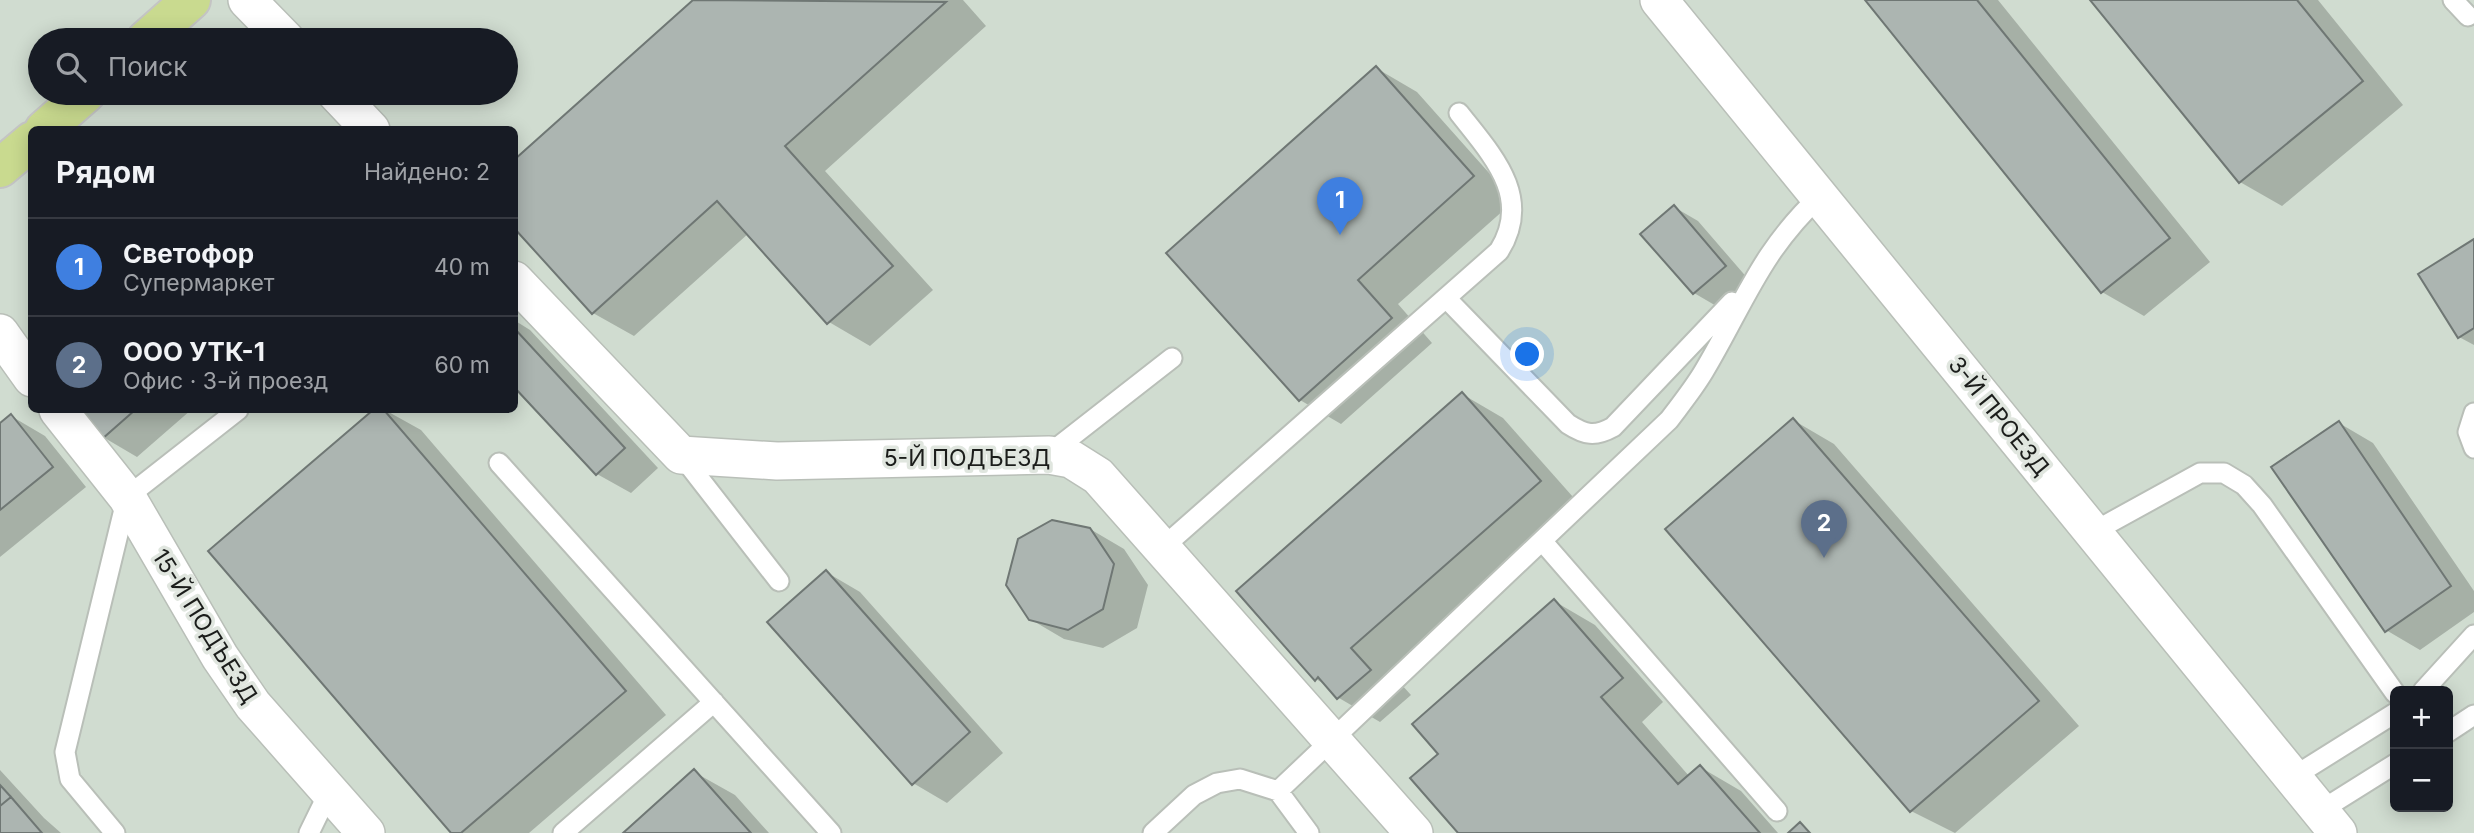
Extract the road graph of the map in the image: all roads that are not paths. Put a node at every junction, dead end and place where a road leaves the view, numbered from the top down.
1 (191, 0) edge
2 (247, 0) edge
3 (1660, 0) edge
4 (2453, 0) edge
5 (2468, 16) dead end
6 (160, 28) edge
7 (274, 28) edge
8 (72, 105) edge
9 (347, 105) edge
10 (1459, 113) dead end
11 (49, 126) edge
12 (367, 126) edge
13 (28, 144) edge
14 (0, 168) edge
15 (1821, 195) junction
16 (518, 284) edge
17 (1749, 285) junction
18 (1446, 298) junction
19 (0, 333) edge
20 (1172, 358) dead end
21 (28, 372) edge
22 (60, 413) edge
23 (234, 413) edge
24 (2474, 413) edge
25 (2474, 448) edge
26 (681, 455) junction
27 (1049, 455) junction
28 (499, 463) dead end
29 (127, 497) junction
30 (2093, 532) junction
31 (1543, 542) junction
32 (1161, 549) junction
33 (779, 581) dead end
34 (2474, 635) edge
35 (2390, 686) edge
36 (2428, 686) edge
37 (714, 702) junction
38 (2474, 715) edge
39 (2390, 716) edge
40 (2453, 729) edge
41 (1333, 739) junction
42 (2390, 768) edge
43 (2293, 777) junction
44 (1279, 790) junction
45 (329, 792) junction
46 (1777, 811) dead end
47 (2329, 822) edge
48 (116, 833) edge
49 (309, 833) edge
50 (366, 833) edge
51 (563, 833) edge
52 (831, 833) edge
53 (1153, 833) edge
54 (1310, 833) edge
55 (1414, 833) edge

1 - 6 main road
2 - 7 street
3 - 15 street, 3-Й ПРОЕЗД
4 - 5 lane
8 - 11 main road
9 - 12 street
10 - 18 lane
13 - 14 main road
15 - 17 lane
15 - 30 street, 3-Й ПРОЕЗД
16 - 26 street
17 - 18 lane
17 - 31 lane
18 - 32 lane
19 - 21 street
20 - 27 lane
22 - 29 street, 15-Й ПОДЪЕЗД
23 - 29 lane
24 - 25 lane
26 - 27 street, 5-Й ПОДЪЕЗД
26 - 33 lane
27 - 32 street, 5-Й ПОДЪЕЗД
28 - 37 lane
29 - 45 street, 15-Й ПОДЪЕЗД
29 - 48 lane
30 - 35 lane
30 - 43 street, 3-Й ПРОЕЗД
31 - 41 lane
31 - 46 lane
32 - 41 street, 5-Й ПОДЪЕЗД
34 - 36 lane
37 - 51 lane
37 - 52 lane
38 - 40 lane
39 - 43 lane
41 - 44 lane
41 - 55 street, 5-Й ПОДЪЕЗД
42 - 47 lane
43 - 47 street, 3-Й ПРОЕЗД
44 - 53 lane
44 - 54 lane
45 - 49 lane
45 - 50 street, 15-Й ПОДЪЕЗД

